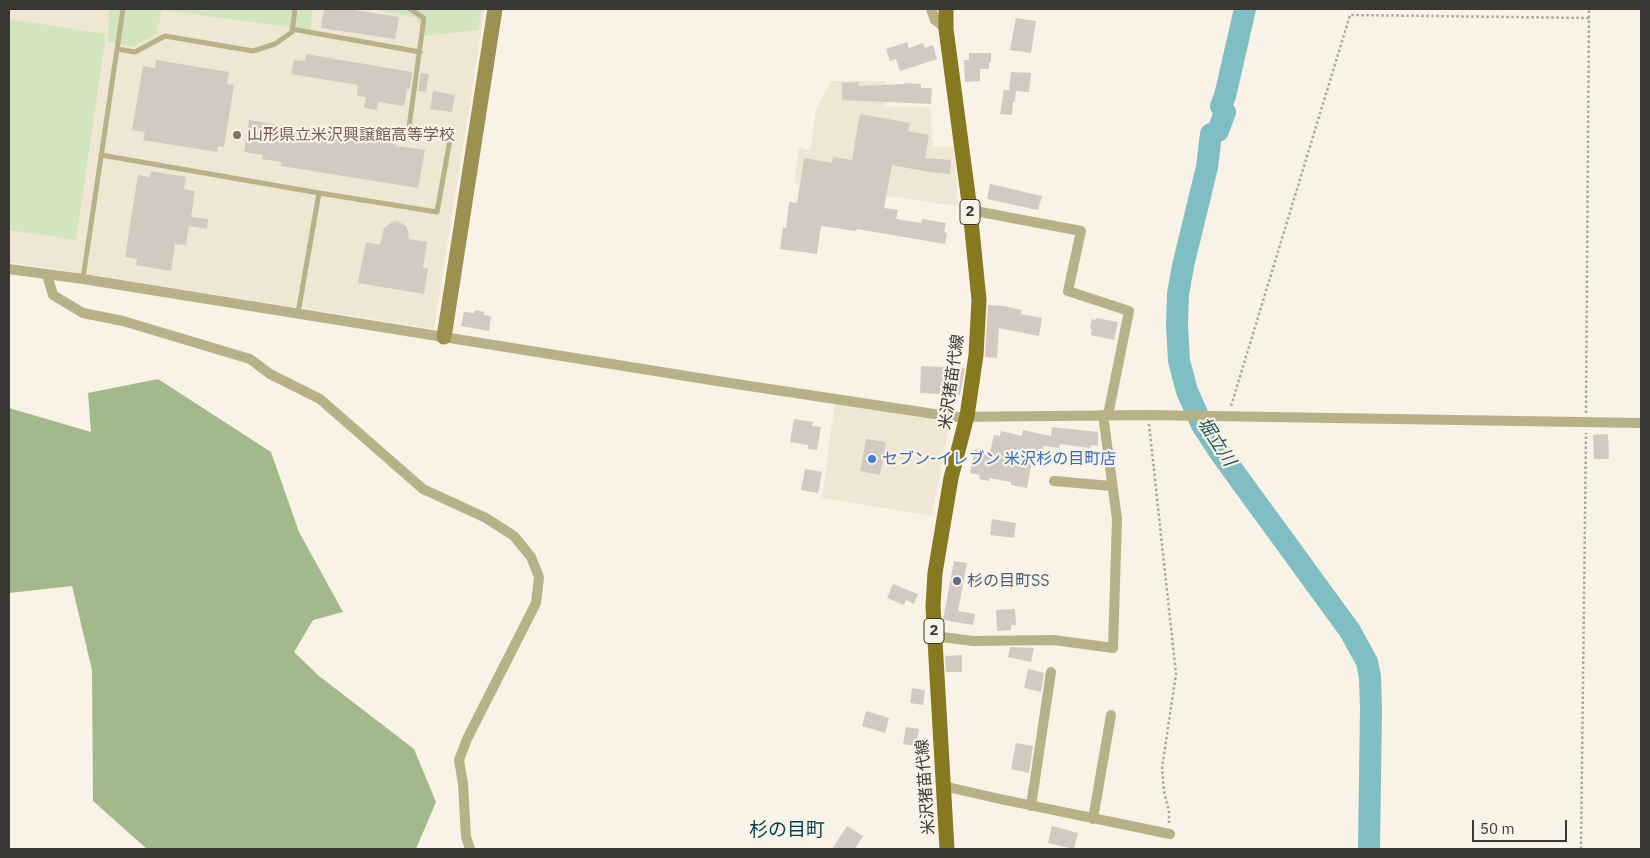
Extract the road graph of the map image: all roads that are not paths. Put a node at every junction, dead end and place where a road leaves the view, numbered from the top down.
1 (123, 9) edge
2 (295, 9) edge
3 (410, 9) edge
4 (495, 9) edge
5 (931, 9) edge
6 (946, 9) edge
7 (292, 29) junction
8 (946, 30) junction
9 (117, 49) junction
10 (420, 52) junction
11 (101, 155) junction
12 (319, 193) junction
13 (970, 210) junction
14 (9, 269) edge
15 (47, 275) junction
16 (83, 279) junction
17 (298, 314) junction
18 (444, 337) junction
19 (967, 416) junction
20 (1106, 416) junction
21 (1641, 423) edge
22 (1054, 481) dead end
23 (1111, 486) junction
24 (934, 636) junction
25 (1051, 672) dead end
26 (1111, 715) dead end
27 (943, 786) junction
28 (1031, 806) junction
29 (1093, 819) junction
30 (1170, 834) road end
31 (470, 849) edge
32 (947, 849) edge

1 - 9 lane
2 - 7 lane
3 - 10 lane
4 - 18 street
5 - 8 street
6 - 8 main road, 米沢猪苗代線 / 2
7 - 9 lane
7 - 10 lane
8 - 13 main road, 米沢猪苗代線 / 2
9 - 11 lane
10 - 12 lane
11 - 12 lane
11 - 16 lane
12 - 17 lane
13 - 19 main road, 米沢猪苗代線 / 2
13 - 20 street
14 - 15 street
15 - 16 street
15 - 31 street
16 - 17 street
17 - 18 street
18 - 19 street
19 - 20 street
19 - 24 main road, 米沢猪苗代線 / 2
20 - 21 street
20 - 23 street
22 - 23 street
23 - 24 street
24 - 27 main road, 米沢猪苗代線 / 2
25 - 28 street
26 - 29 street
27 - 28 street
27 - 32 main road, 米沢猪苗代線 / 2
28 - 29 street
29 - 30 street

